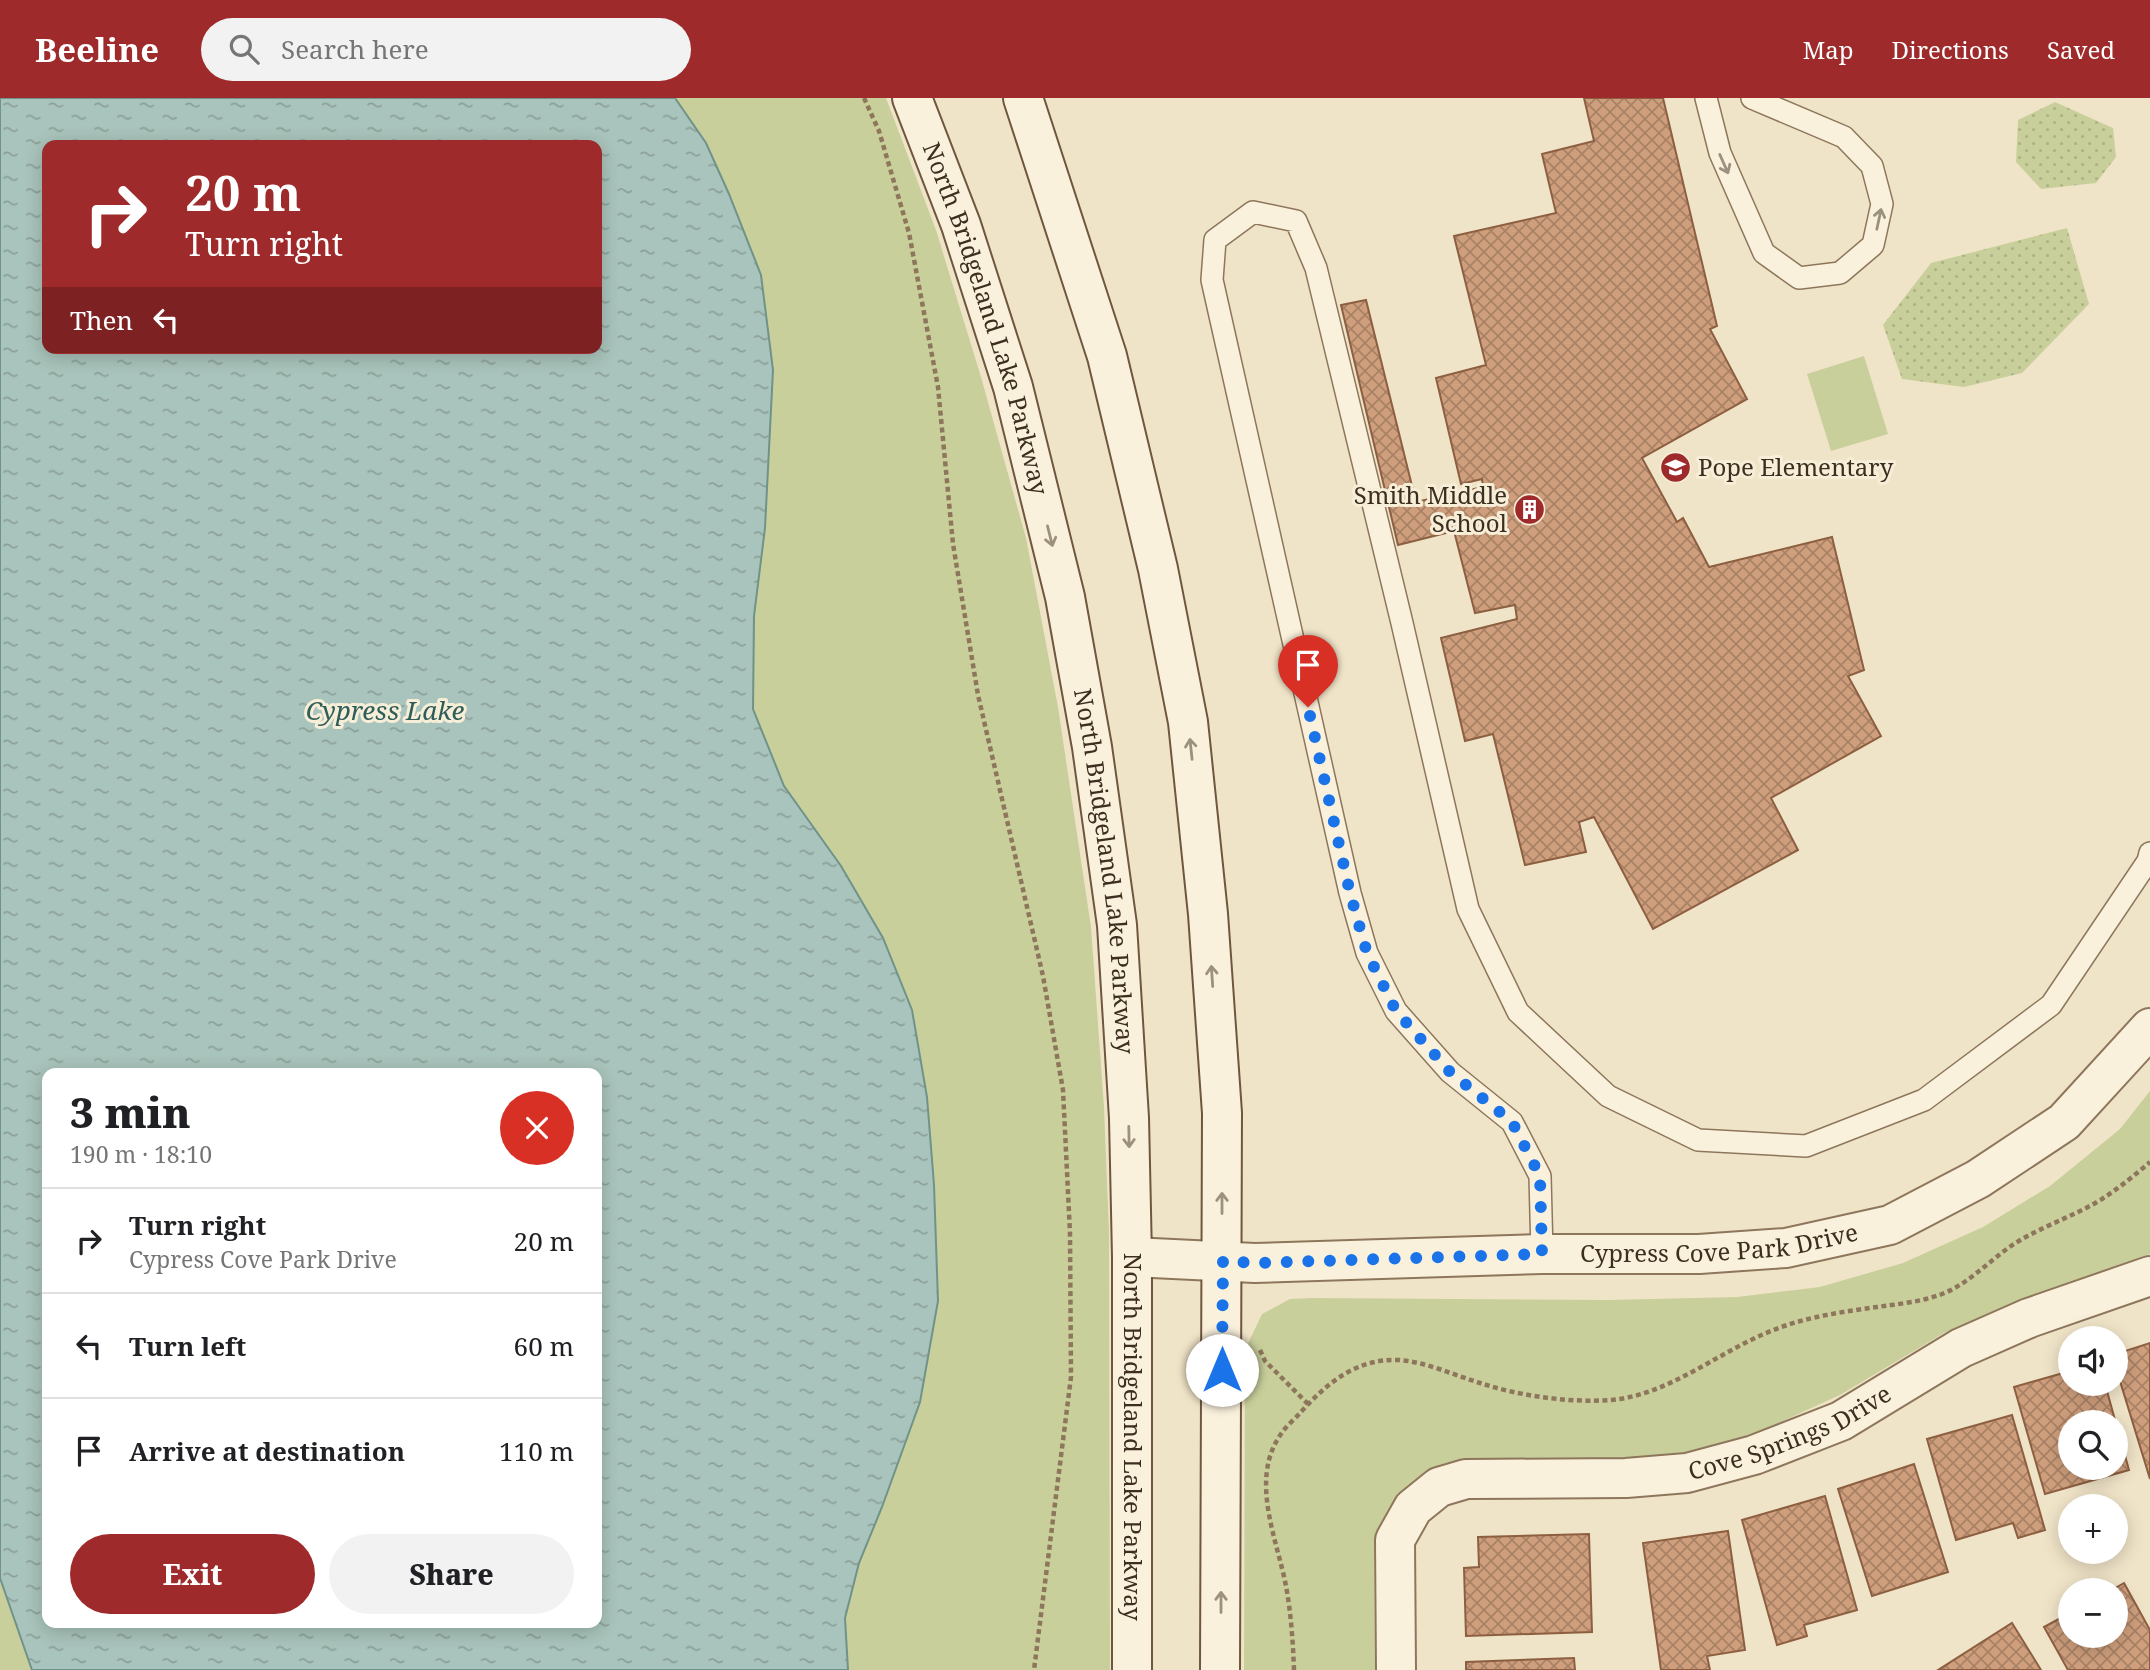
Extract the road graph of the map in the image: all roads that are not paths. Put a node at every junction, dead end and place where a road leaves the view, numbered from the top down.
1 (912, 98) edge
2 (1023, 98) edge
3 (1706, 98) edge
4 (1752, 98) edge
5 (2150, 853) edge
6 (2150, 1028) edge
7 (1542, 1254) junction
8 (1132, 1257) junction
9 (1223, 1261) junction
10 (2150, 1276) edge
11 (1132, 1670) edge
12 (1220, 1670) edge
13 (1396, 1670) edge

1 -> 8 main road, North Bridgeland Lake Parkway
9 -> 2 main road
3 -> 4 lane
5 - 7 lane
6 - 7 main road, Cypress Cove Park Drive
7 - 9 main road, Cypress Cove Park Drive
8 - 9 main road, Cypress Cove Park Drive
8 - 11 main road, North Bridgeland Lake Parkway
12 -> 9 main road
10 - 13 main road, Cove Springs Drive

